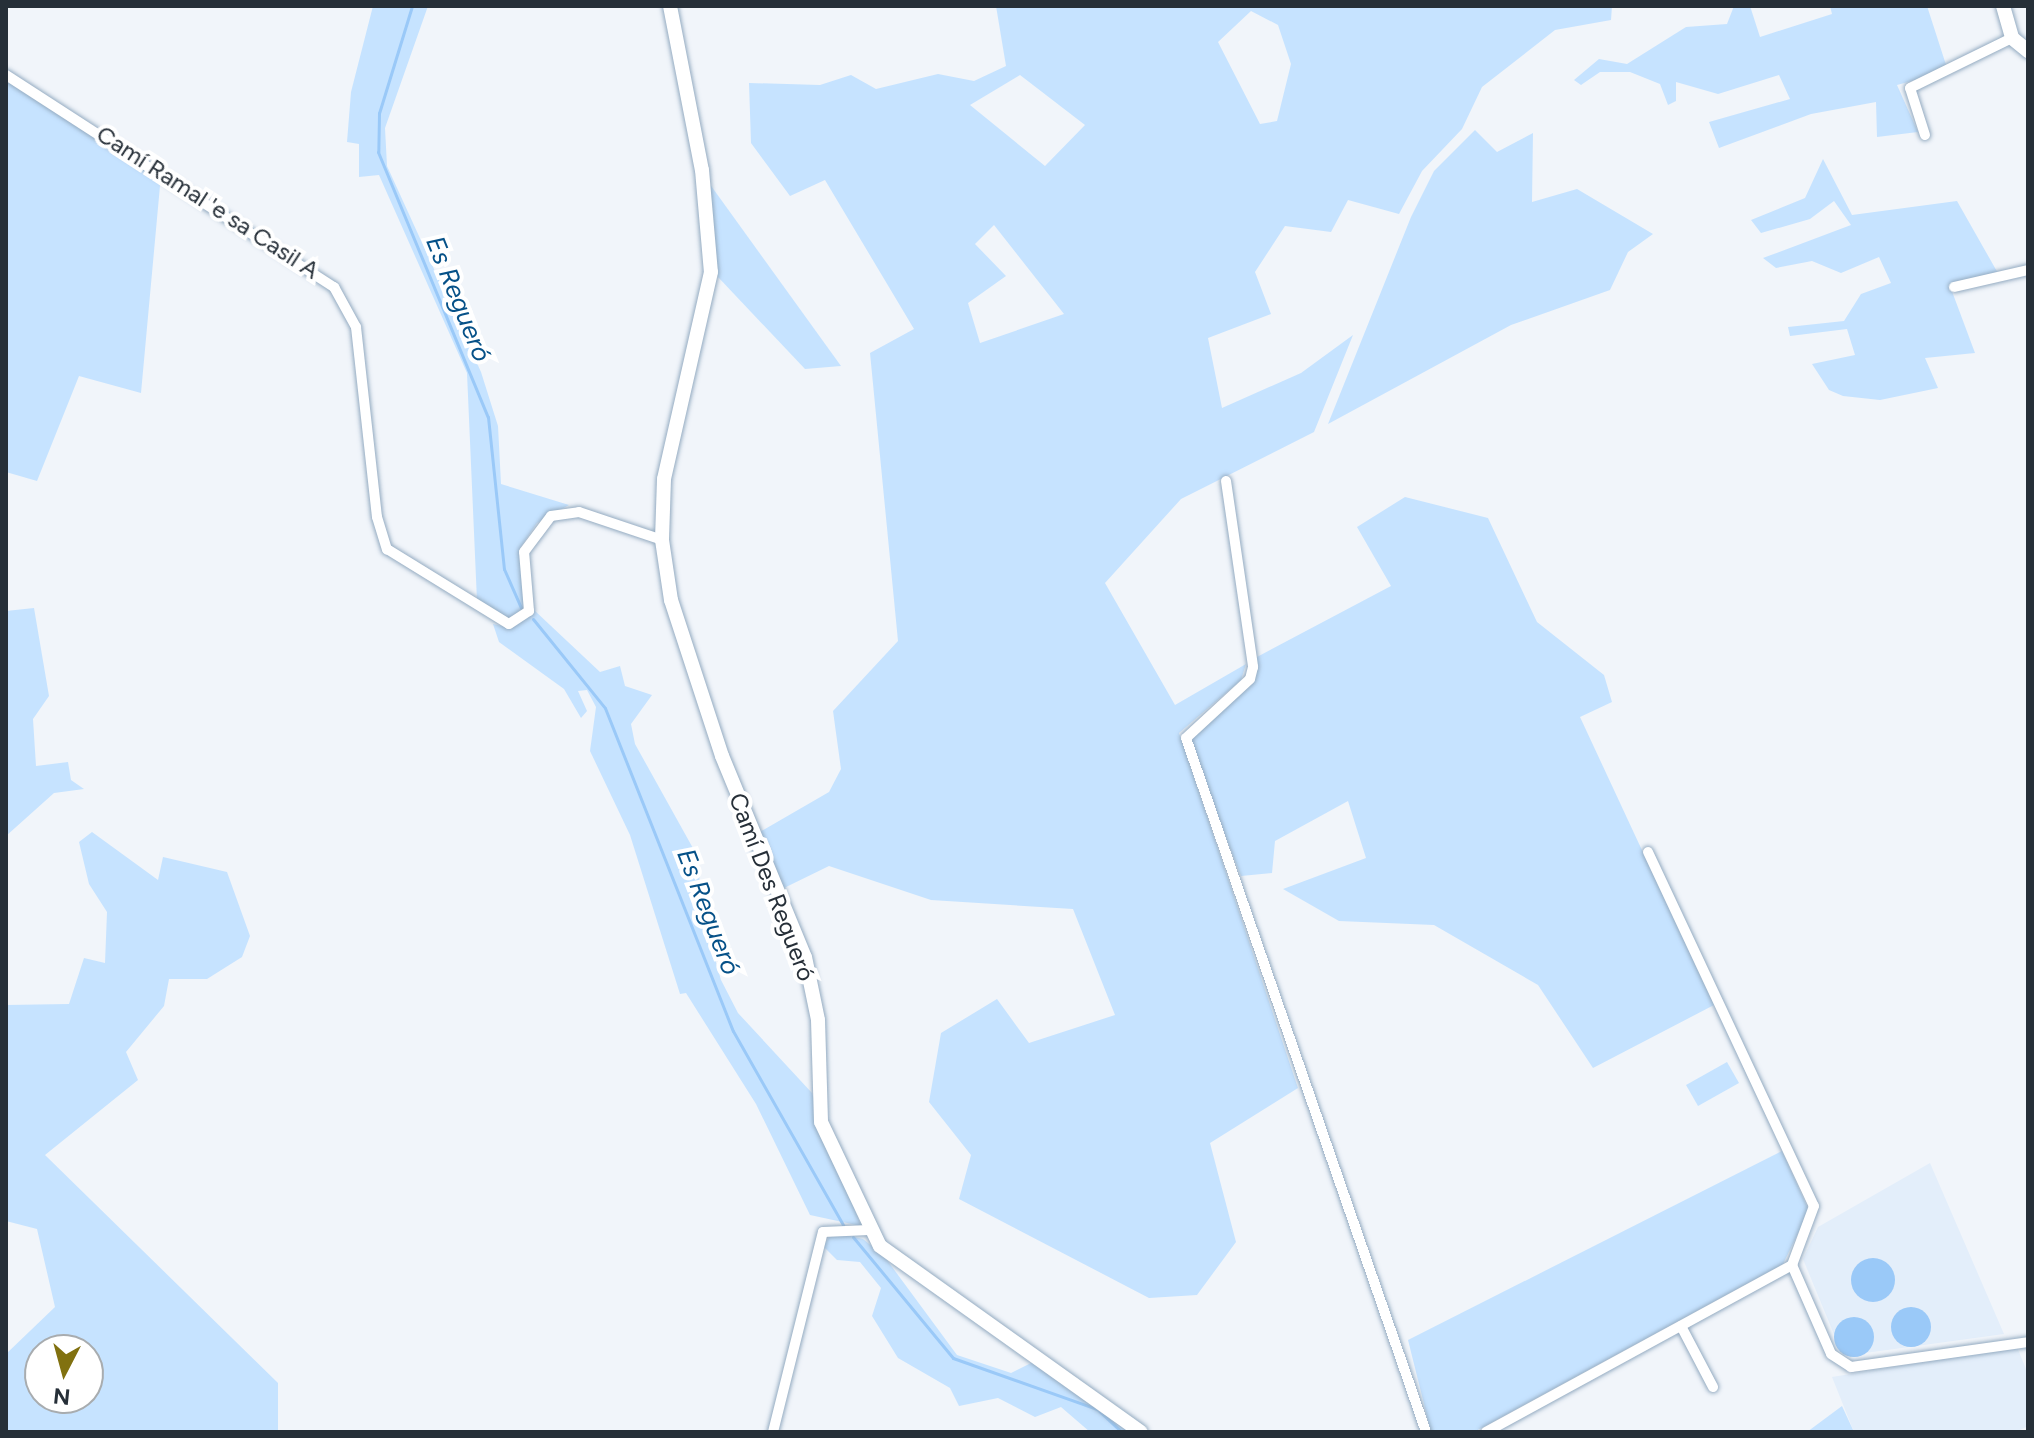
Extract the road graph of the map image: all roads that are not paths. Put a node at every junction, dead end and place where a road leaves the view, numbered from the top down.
1 (670, 6) edge
2 (2003, 6) edge
3 (2012, 38) junction
4 (2028, 51) edge
5 (6, 75) edge
6 (1925, 135) dead end
7 (2028, 270) edge
8 (1954, 287) dead end
9 (1226, 481) dead end
10 (662, 540) junction
11 (1648, 852) dead end
12 (869, 1230) junction
13 (1792, 1265) junction
14 (1681, 1326) junction
15 (2028, 1342) edge
16 (1713, 1387) dead end
17 (773, 1432) edge
18 (1141, 1432) edge
19 (1426, 1432) edge
20 (1486, 1432) edge

1 - 10 street, Camí Des Regueró
2 - 3 street
3 - 4 street
3 - 6 street
5 - 10 street, Camí Ramal 'e sa Casil A
7 - 8 street
9 - 19 street
10 - 12 street, Camí Des Regueró
11 - 13 street
12 - 17 street
12 - 18 street, Camí Des Regueró
13 - 14 street
13 - 15 street
14 - 16 street
14 - 20 street

